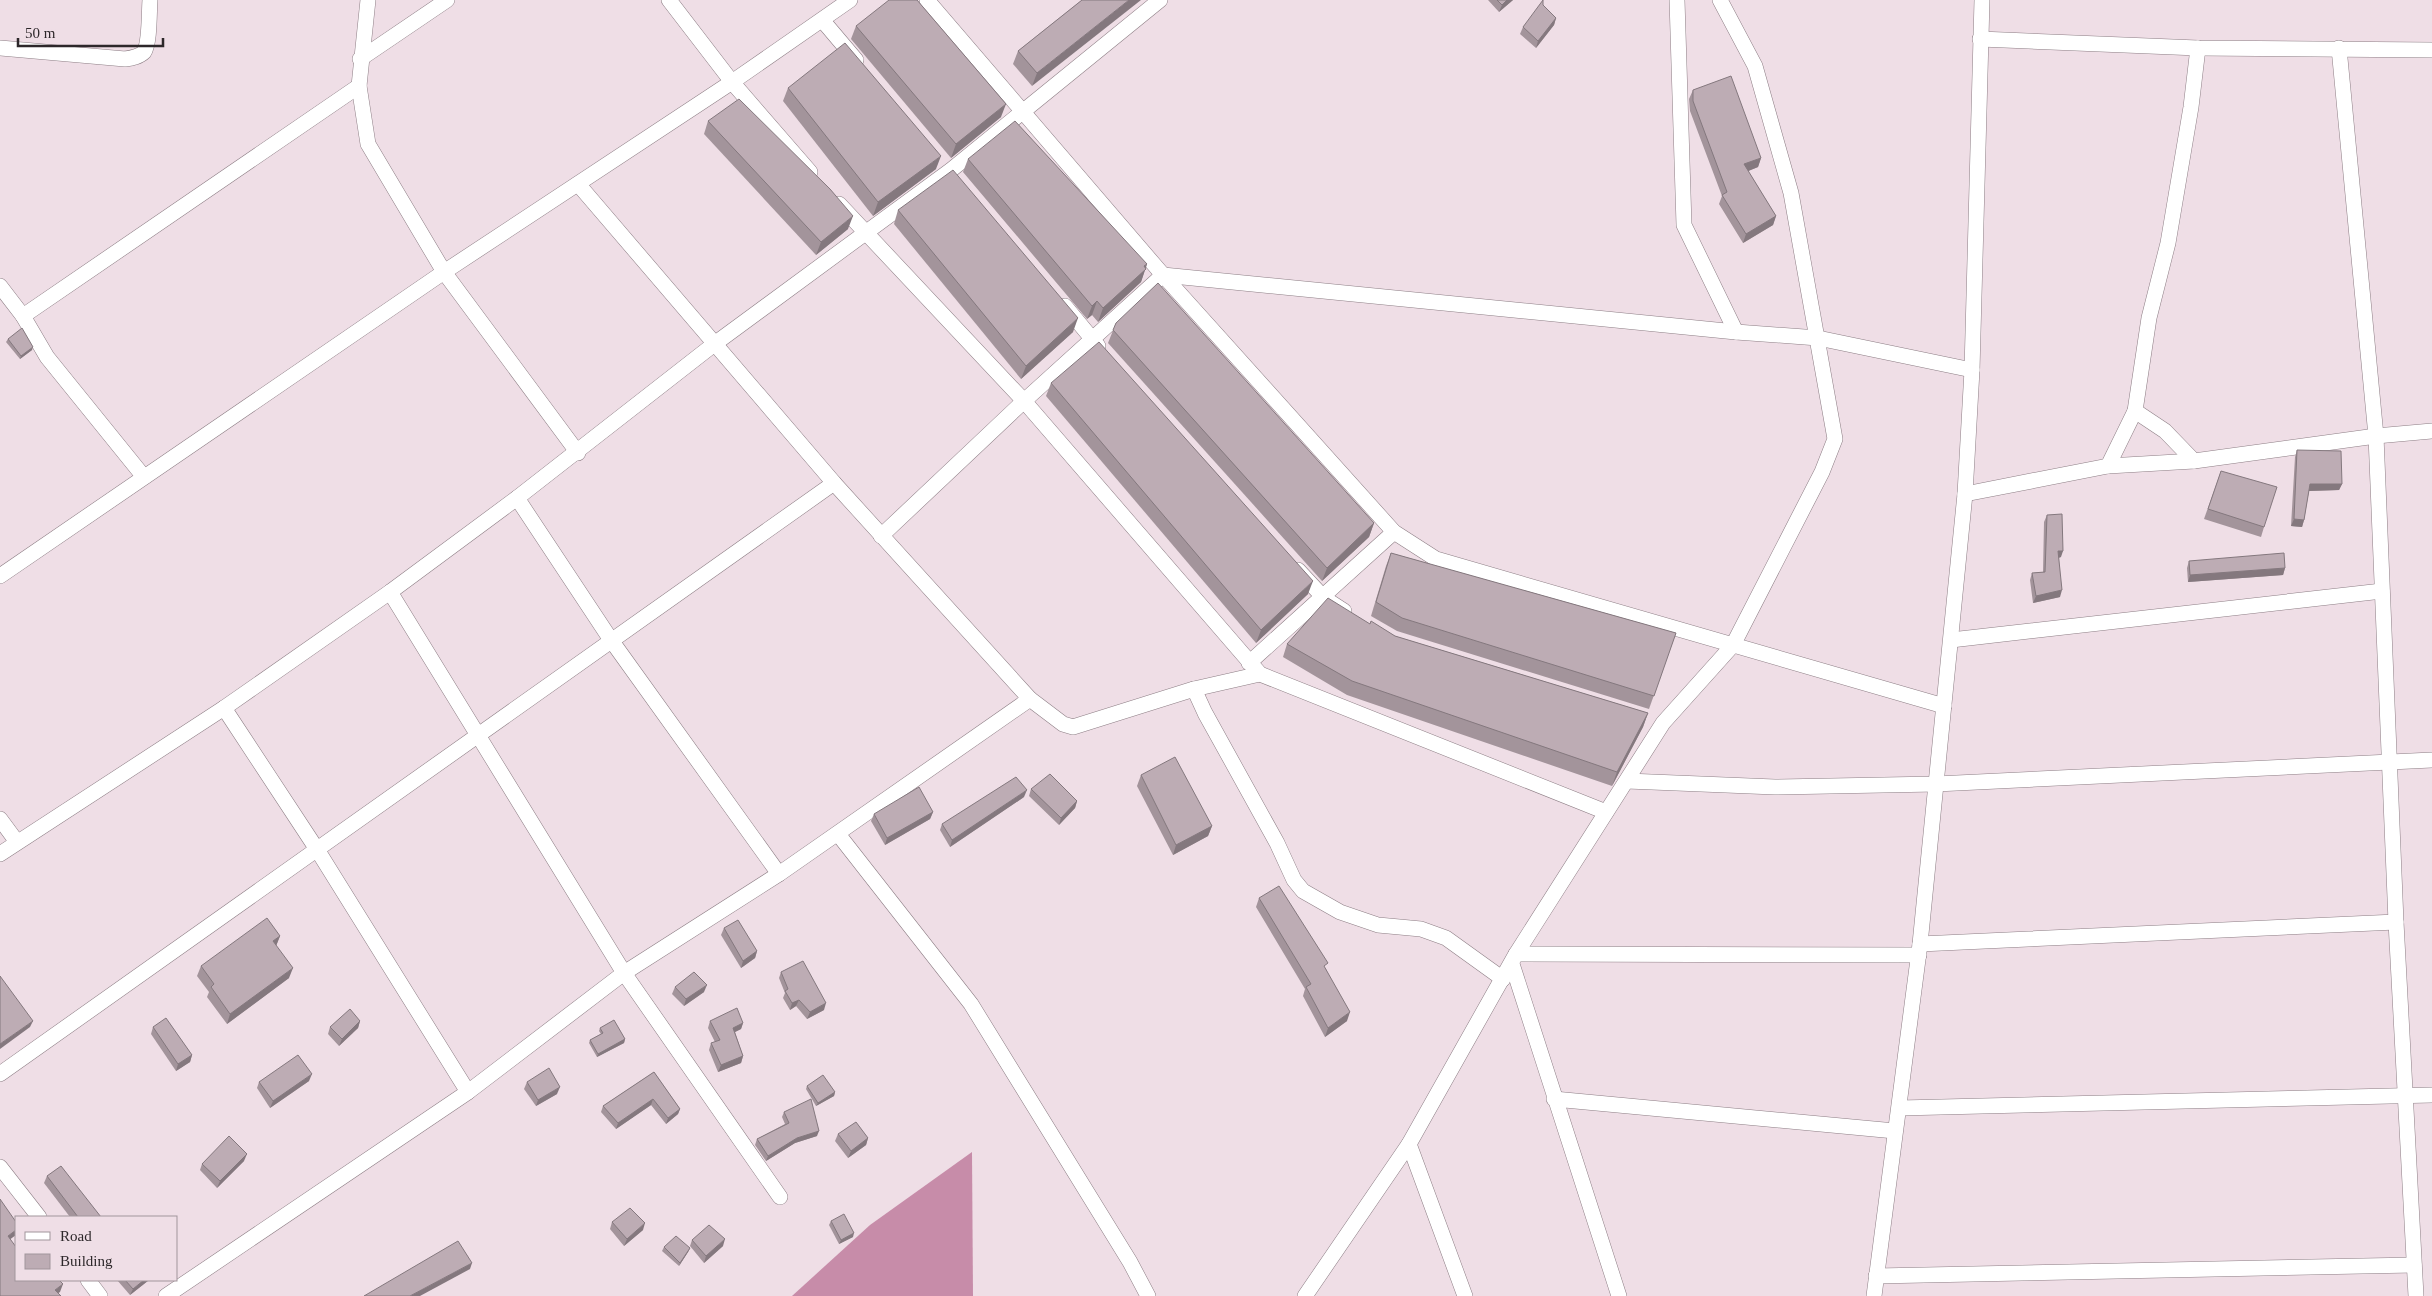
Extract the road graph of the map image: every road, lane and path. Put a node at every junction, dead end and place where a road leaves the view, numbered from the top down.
1 (150, 0) edge
2 (368, 0) edge
3 (448, 0) edge
4 (669, 0) edge
5 (850, 0) edge
6 (927, 0) edge
7 (1160, 0) edge
8 (1677, 0) edge
9 (1720, 0) edge
10 (1982, 0) edge
11 (823, 21) junction
12 (1980, 39) junction
13 (0, 48) edge
14 (2198, 48) junction
15 (2339, 48) junction
16 (2432, 50) edge
17 (360, 59) junction
18 (868, 73) edge
19 (732, 82) junction
20 (359, 86) junction
21 (1022, 113) junction
22 (938, 155) edge
23 (954, 174) junction
24 (818, 180) edge
25 (578, 184) junction
26 (831, 195) edge
27 (864, 233) junction
28 (444, 272) junction
29 (1163, 275) junction
30 (0, 286) edge
31 (1053, 293) edge
32 (23, 316) junction
33 (1736, 332) junction
34 (1092, 338) junction
35 (1818, 338) junction
36 (713, 345) junction
37 (1105, 353) edge
38 (1972, 370) junction
39 (1024, 401) junction
40 (2135, 411) junction
41 (2432, 431) edge
42 (2376, 436) junction
43 (578, 453) junction
44 (2194, 461) junction
45 (2108, 466) junction
46 (144, 477) junction
47 (834, 483) junction
48 (1965, 494) junction
49 (518, 498) junction
50 (1394, 532) junction
51 (881, 536) junction
52 (1290, 561) edge
53 (0, 576) edge
54 (2382, 591) junction
55 (390, 592) junction
56 (1324, 598) junction
57 (1354, 617) edge
58 (611, 640) junction
59 (1951, 640) junction
60 (1733, 645) junction
61 (1249, 663) junction
62 (1260, 674) junction
63 (1194, 689) junction
64 (1030, 699) junction
65 (1944, 706) junction
66 (224, 708) junction
67 (1644, 717) edge
68 (1663, 723) junction
69 (480, 735) junction
70 (2432, 760) edge
71 (2390, 762) junction
72 (1628, 781) junction
73 (1936, 784) junction
74 (1606, 812) junction
75 (0, 819) edge
76 (838, 834) junction
77 (17, 842) junction
78 (318, 851) junction
79 (0, 854) edge
80 (778, 874) junction
81 (2396, 922) junction
82 (1919, 950) junction
83 (1514, 959) junction
84 (624, 973) junction
85 (1503, 980) junction
86 (0, 1074) edge
87 (468, 1092) junction
88 (2406, 1094) junction
89 (2432, 1094) edge
90 (1554, 1099) junction
91 (1900, 1108) junction
92 (1896, 1131) junction
93 (1409, 1144) junction
94 (0, 1167) edge
95 (780, 1197) dead end
96 (38, 1216) edge
97 (2414, 1265) junction
98 (1876, 1276) junction
99 (89, 1281) edge
100 (100, 1296) edge
101 (166, 1296) edge
102 (1148, 1296) edge
103 (1305, 1296) edge
104 (1465, 1296) edge
105 (1619, 1296) edge
106 (1874, 1296) edge
107 (2416, 1296) edge

1 - 13 street
2 - 17 street
3 - 17 street
4 - 19 street
5 - 11 street
6 - 21 street
7 - 21 street
8 - 33 street
9 - 35 street
10 - 12 street
11 - 18 street
11 - 19 street
12 - 14 street
12 - 38 street
14 - 15 street
14 - 40 street
15 - 16 street
15 - 42 street
17 - 20 street
19 - 24 street
19 - 25 street
20 - 28 street
20 - 32 street
21 - 23 street
21 - 29 street
22 - 23 street
23 - 27 street
25 - 28 street
25 - 36 street
26 - 27 street
27 - 36 street
27 - 39 street
28 - 43 street
28 - 46 street
29 - 33 street
29 - 34 street
29 - 50 street
30 - 32 street
31 - 34 street
32 - 46 street
33 - 35 street
34 - 37 street
34 - 39 street
35 - 38 street
35 - 60 street
36 - 43 street
36 - 47 street
38 - 48 street
39 - 51 street
39 - 61 street
40 - 44 street
40 - 45 street
41 - 42 street
42 - 44 street
42 - 54 street
43 - 49 street
44 - 45 street
45 - 48 street
46 - 53 street
47 - 51 street
47 - 58 street
48 - 59 street
49 - 55 street
49 - 58 street
50 - 56 street
50 - 60 street
51 - 64 street
52 - 56 street
54 - 59 street
54 - 71 street
55 - 66 street
55 - 69 street
56 - 57 street
56 - 61 street
58 - 69 street
58 - 80 street
59 - 65 street
60 - 65 street
60 - 68 street
61 - 62 street
62 - 63 street
62 - 74 street
63 - 64 street
63 - 85 street
64 - 76 street
65 - 73 street
66 - 77 street
66 - 78 street
67 - 68 street
68 - 72 street
69 - 78 street
69 - 84 street
70 - 71 street
71 - 73 street
71 - 81 street
72 - 73 street
72 - 74 street
73 - 82 street
74 - 83 street
75 - 77 street
76 - 80 street
76 - 102 street
77 - 79 street
78 - 86 street
78 - 87 street
80 - 84 street
81 - 82 street
81 - 88 street
82 - 83 street
82 - 91 street
83 - 85 street
83 - 90 street
84 - 87 street
84 - 95 street
85 - 93 street
87 - 101 street
88 - 89 street
88 - 91 street
88 - 97 street
90 - 92 street
90 - 105 street
91 - 92 street
92 - 98 street
93 - 103 street
93 - 104 street
94 - 96 street
97 - 98 street
97 - 107 street
98 - 106 street
99 - 100 street

